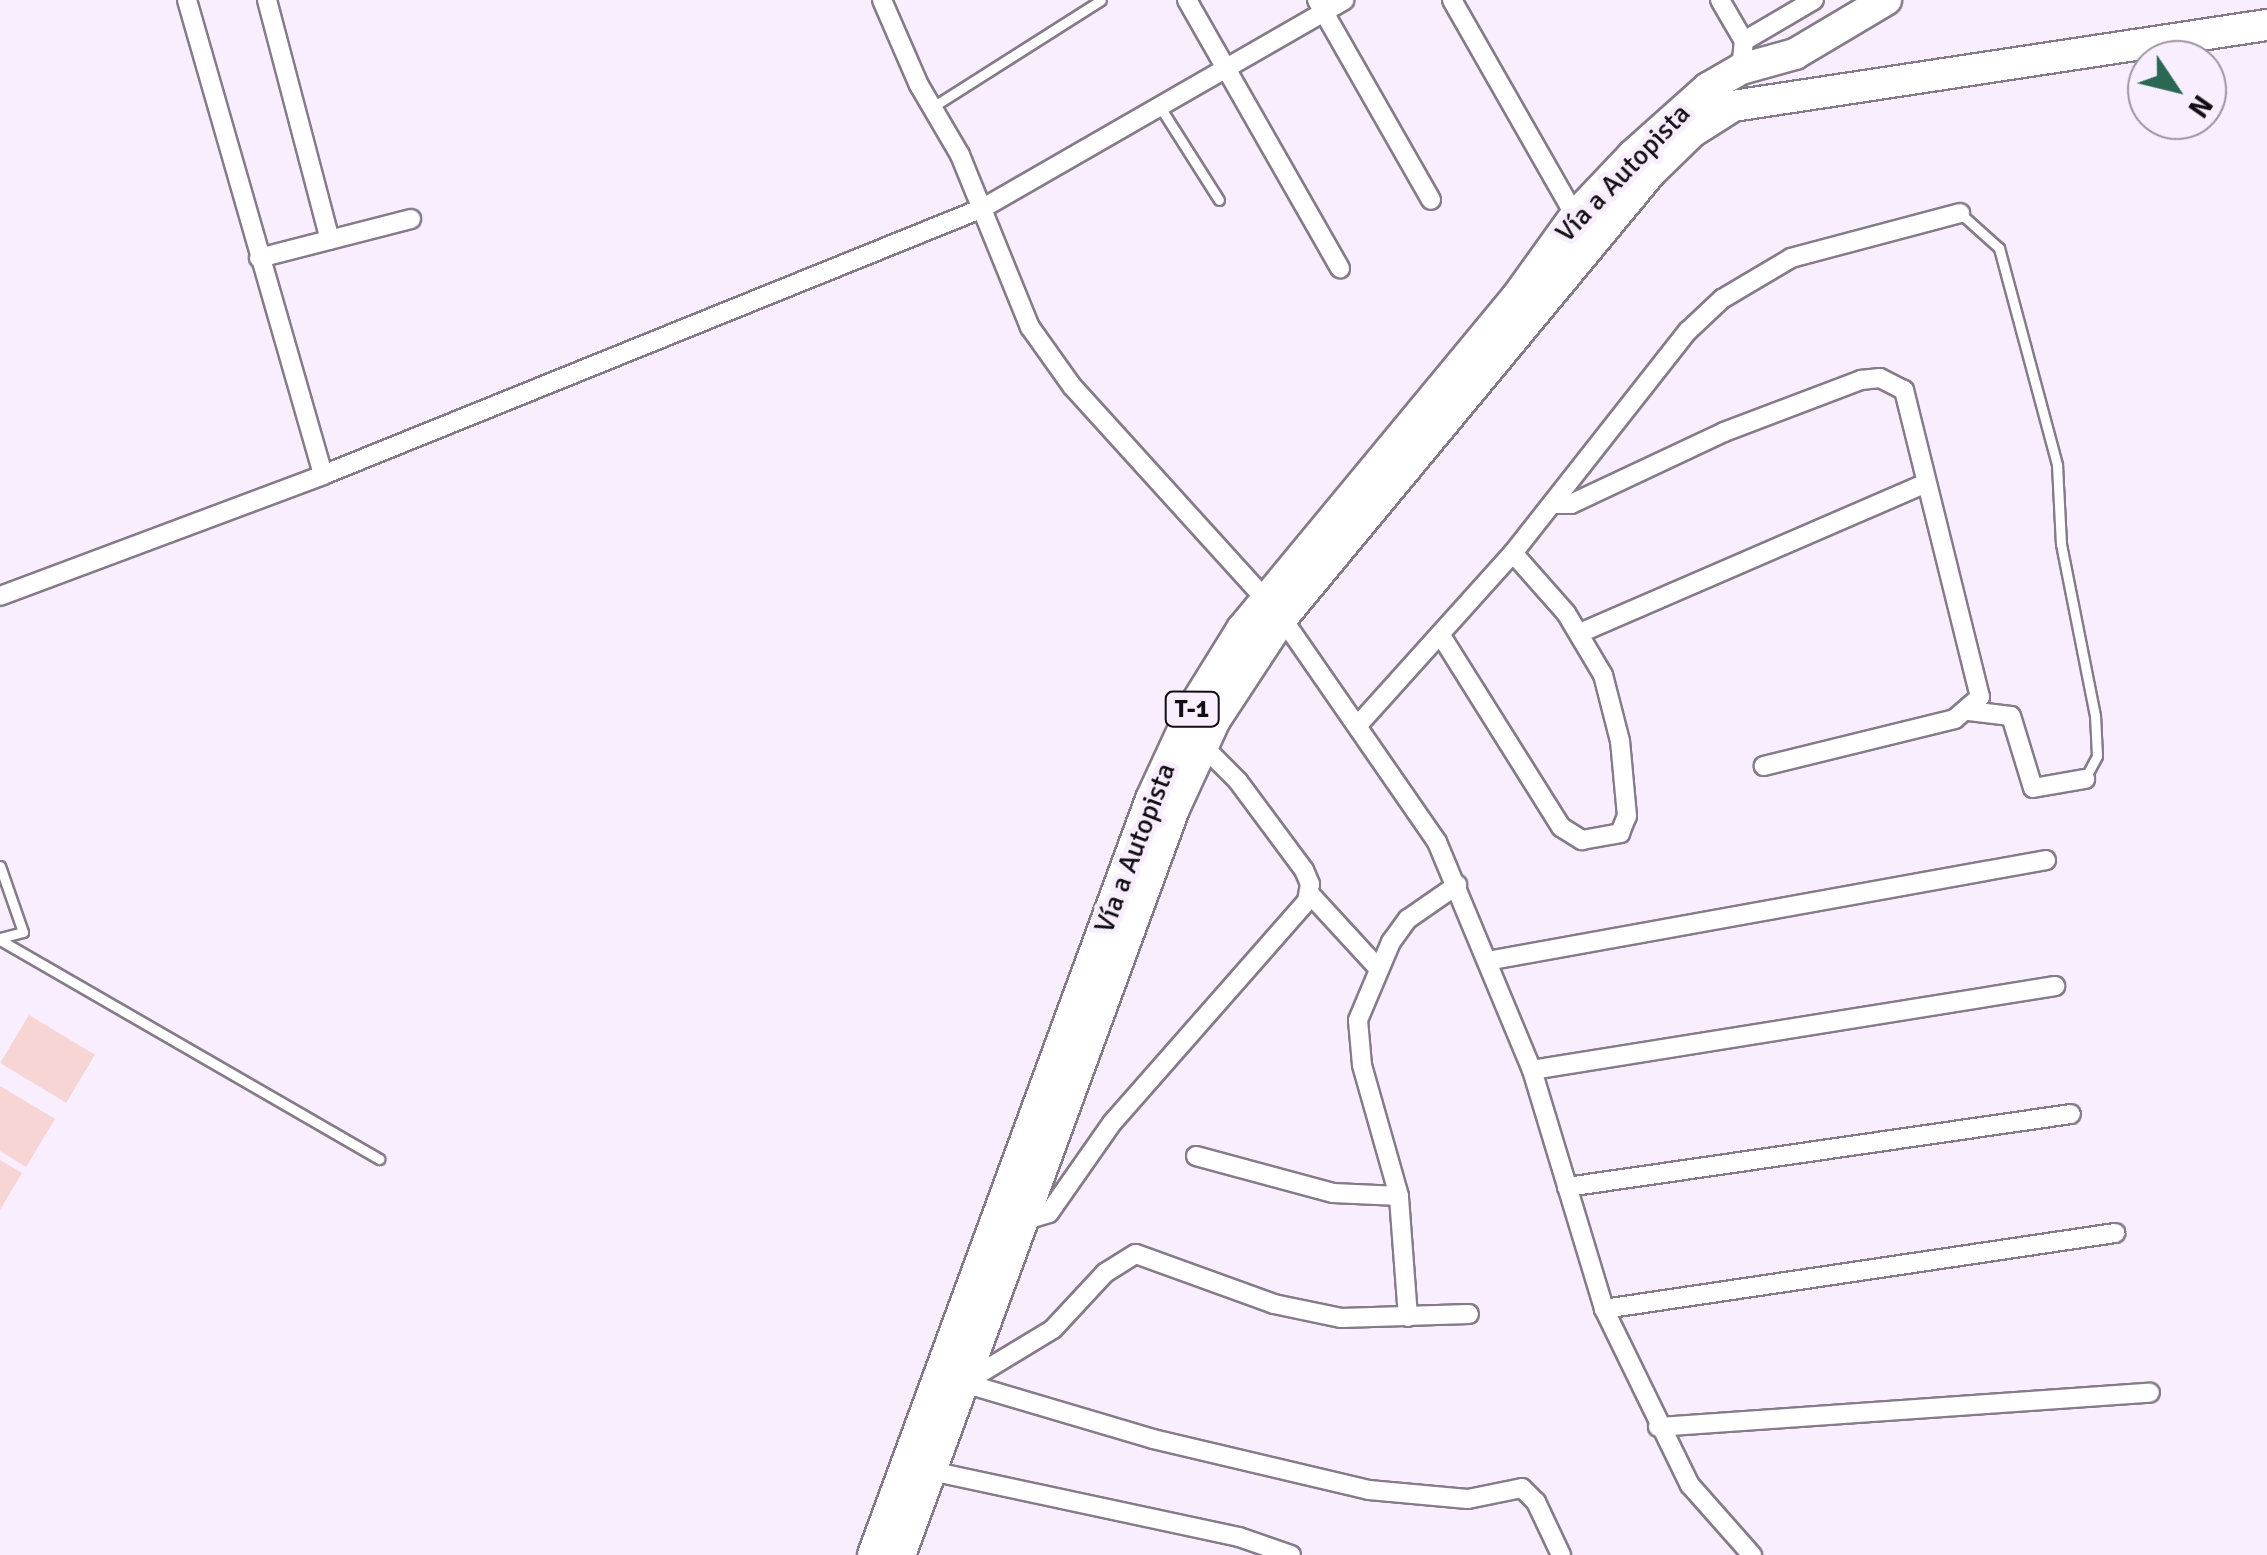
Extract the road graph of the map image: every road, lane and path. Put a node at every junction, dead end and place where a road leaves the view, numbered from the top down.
1 (187, 0) edge
2 (267, 0) edge
3 (882, 0) edge
4 (1101, 0) edge
5 (1186, 0) edge
6 (1344, 0) edge
7 (1452, 0) edge
8 (1720, 0) edge
9 (1814, 0) edge
10 (1886, 0) edge
11 (1320, 6) edge
12 (2267, 24) edge
13 (1742, 55) junction
14 (1226, 68) junction
15 (1160, 107) junction
16 (931, 108) junction
17 (1219, 200) dead end
18 (1431, 200) dead end
19 (983, 208) junction
20 (1960, 213) joint
21 (1575, 216) junction
22 (411, 219) dead end
23 (330, 240) junction
24 (259, 258) junction
25 (1340, 268) dead end
26 (323, 475) junction
27 (1925, 484) junction
28 (1552, 504) junction
29 (1513, 554) junction
30 (0, 596) edge
31 (1273, 609) junction
32 (1580, 633) junction
33 (1440, 634) junction
34 (1970, 711) junction
35 (1360, 724) junction
36 (1203, 746) junction
37 (1764, 766) dead end
38 (2085, 779) joint
39 (2046, 860) dead end
40 (0, 866) edge
41 (1457, 886) junction
42 (1310, 892) junction
43 (0, 939) edge
44 (1487, 962) junction
45 (1377, 967) junction
46 (2055, 986) dead end
47 (1532, 1070) junction
48 (2072, 1114) dead end
49 (1196, 1156) dead end
50 (379, 1159) dead end
51 (1568, 1188) junction
52 (1399, 1196) junction
53 (1023, 1221) junction
54 (2114, 1232) dead end
55 (1604, 1309) junction
56 (1469, 1314) dead end
57 (1408, 1317) junction
58 (964, 1383) junction
59 (2150, 1392) dead end
60 (1658, 1427) junction
61 (932, 1470) junction
62 (872, 1555) edge
63 (900, 1555) edge
64 (1292, 1555) edge
65 (1561, 1555) edge
66 (1752, 1555) edge

1 - 24 street
2 - 23 street
3 - 16 street
4 - 16 lane
5 - 14 street
6 - 11 street
7 - 21 street
8 - 13 street
9 - 13 street
10 - 13 highway, Vía a Autopista / T-1
11 - 14 street
11 - 18 street
12 - 31 highway, Vía a Autopista / T-1
13 - 21 highway, Vía a Autopista / T-1
14 - 15 street
14 - 25 street
15 - 17 lane
15 - 19 street
16 - 19 street
19 - 26 street
19 - 31 street
20 - 28 street
20 - 38 lane
21 - 31 highway, Vía a Autopista / T-1
22 - 23 street
23 - 24 street
24 - 26 street
26 - 30 street
27 - 28 street
27 - 32 street
27 - 34 street
28 - 29 street
29 - 32 street
29 - 33 street
31 - 35 street
31 - 36 highway, Vía a Autopista / T-1
31 - 62 highway, Vía a Autopista / T-1
32 - 33 street
33 - 35 street
34 - 37 street
34 - 38 street
35 - 41 street
36 - 42 street
36 - 53 highway, Vía a Autopista / T-1
39 - 44 street
40 - 43 lane
41 - 44 street
41 - 45 street
42 - 45 street
42 - 53 street
43 - 50 lane
44 - 47 street
45 - 52 street
46 - 47 street
47 - 51 street
48 - 51 street
49 - 52 street
51 - 55 street
52 - 57 street
53 - 58 highway, Vía a Autopista / T-1
54 - 55 street
55 - 60 street
56 - 57 street
57 - 58 street
58 - 61 highway, Vía a Autopista / T-1
58 - 65 street
59 - 60 street
60 - 66 street
61 - 63 highway, Vía a Autopista / T-1
61 - 64 street

